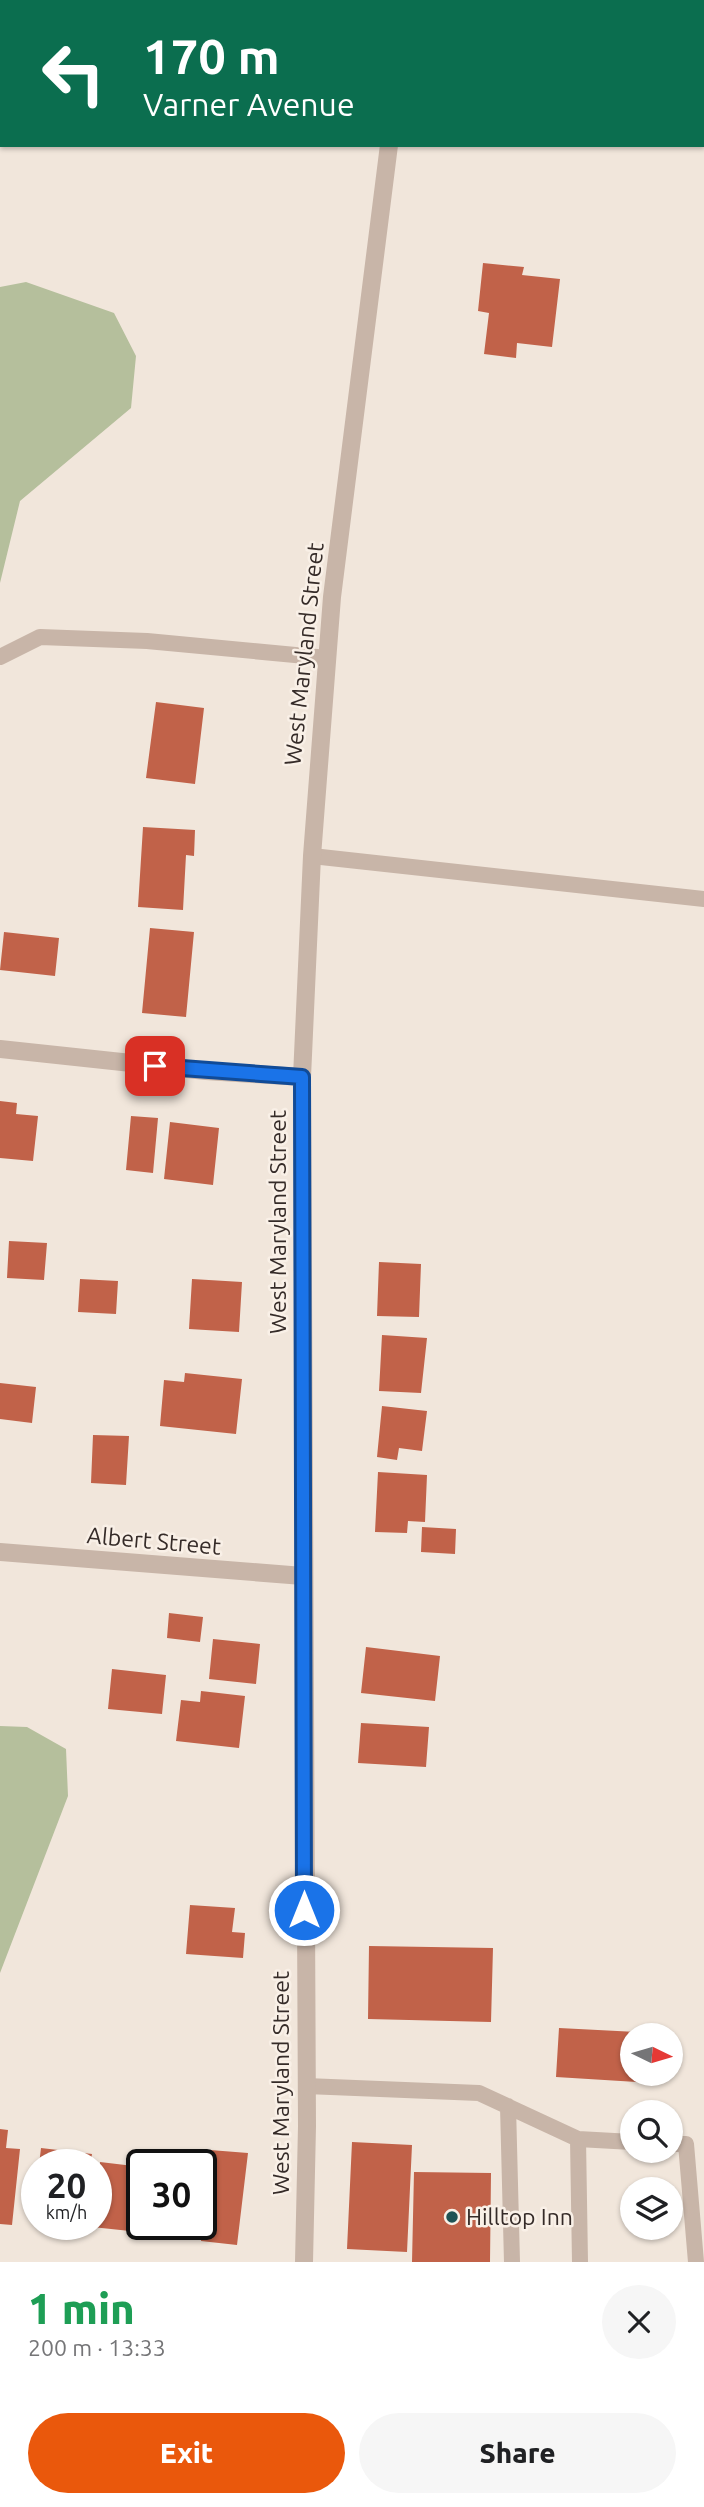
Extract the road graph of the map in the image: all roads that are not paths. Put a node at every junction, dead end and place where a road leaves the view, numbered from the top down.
1 (389, 147) edge
2 (0, 657) edge
3 (327, 658) junction
4 (312, 856) junction
5 (704, 899) edge
6 (0, 1049) edge
7 (302, 1077) junction
8 (0, 1552) edge
9 (303, 1576) junction
10 (306, 2085) junction
11 (508, 2106) junction
12 (578, 2139) junction
13 (620, 2141) edge
14 (683, 2144) edge
15 (304, 2262) edge
16 (512, 2262) edge
17 (580, 2262) edge
18 (696, 2262) edge

1 - 3 street, West Maryland Street
2 - 3 lane
3 - 4 street, West Maryland Street
4 - 5 lane
4 - 7 street, West Maryland Street
6 - 7 street
7 - 9 street, West Maryland Street
8 - 9 street, Albert Street
9 - 10 street, West Maryland Street
10 - 11 lane
10 - 15 street, West Maryland Street
11 - 12 lane
11 - 16 lane
12 - 13 lane
12 - 17 lane
14 - 18 lane

